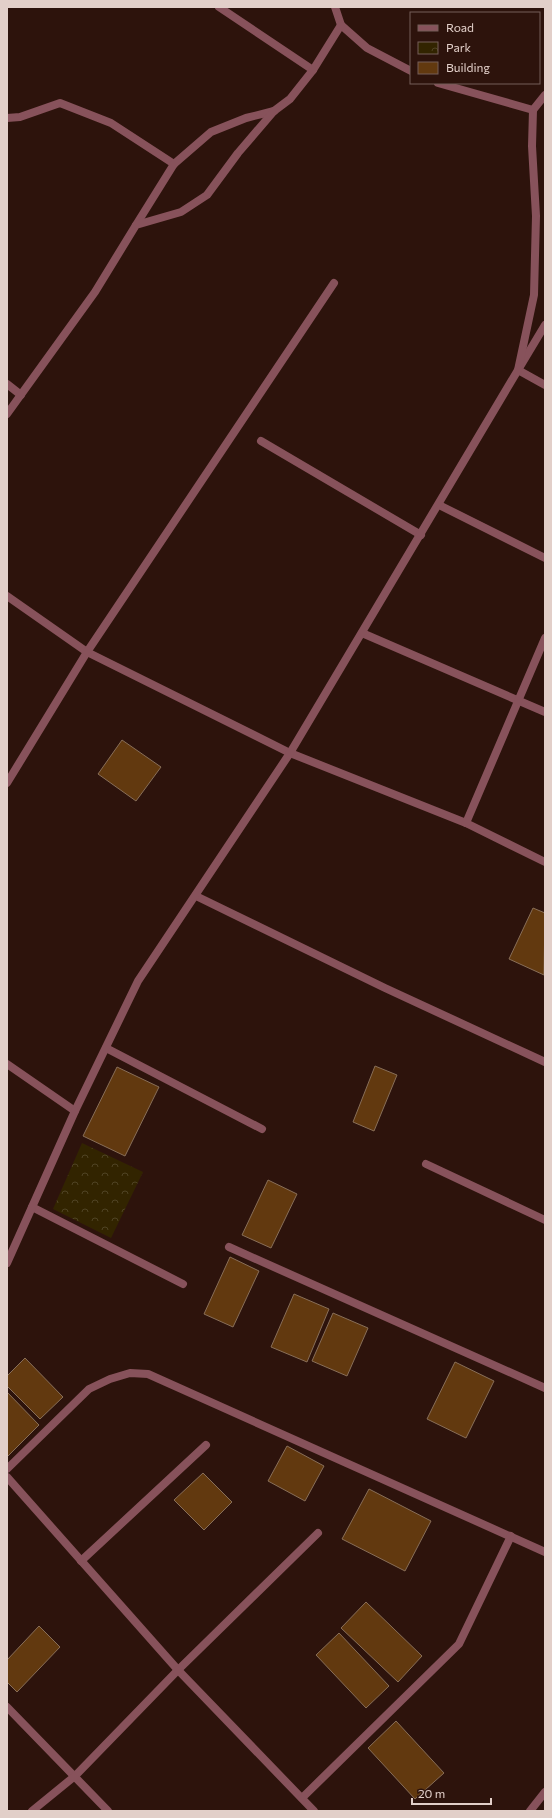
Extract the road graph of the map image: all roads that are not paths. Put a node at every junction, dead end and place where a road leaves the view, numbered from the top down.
1 (219, 7) edge
2 (335, 7) edge
3 (341, 24) junction
4 (313, 70) junction
5 (410, 71) edge
6 (442, 84) edge
7 (545, 95) edge
8 (533, 110) junction
9 (274, 111) junction
10 (7, 118) edge
11 (174, 164) junction
12 (136, 226) junction
13 (334, 283) dead end
14 (545, 325) edge
15 (518, 370) junction
16 (7, 384) edge
17 (545, 384) edge
18 (21, 395) junction
19 (7, 414) edge
20 (262, 441) dead end
21 (439, 505) junction
22 (421, 536) junction
23 (545, 558) edge
24 (7, 596) edge
25 (362, 633) junction
26 (545, 638) edge
27 (87, 652) junction
28 (519, 700) junction
29 (545, 712) edge
30 (290, 753) junction
31 (7, 783) edge
32 (466, 823) junction
33 (545, 862) edge
34 (196, 896) junction
35 (106, 1048) junction
36 (545, 1062) edge
37 (7, 1064) edge
38 (74, 1111) junction
39 (262, 1129) dead end
40 (426, 1164) dead end
41 (32, 1207) junction
42 (545, 1220) edge
43 (229, 1248) dead end
44 (7, 1263) edge
45 (183, 1284) dead end
46 (545, 1388) edge
47 (206, 1445) dead end
48 (7, 1469) edge
49 (7, 1477) edge
50 (318, 1533) dead end
51 (511, 1536) junction
52 (545, 1552) edge
53 (81, 1560) junction
54 (178, 1670) junction
55 (7, 1707) edge
56 (75, 1776) junction
57 (545, 1792) edge
58 (302, 1798) junction
59 (32, 1811) edge
60 (108, 1811) edge
61 (314, 1811) edge
62 (530, 1811) edge

1 - 4 street
2 - 3 street
3 - 4 street
3 - 5 street
4 - 9 street
6 - 8 street
7 - 8 street
8 - 15 street
9 - 11 street
9 - 12 street
10 - 11 street
11 - 12 street
12 - 18 street
13 - 27 street
14 - 15 street
15 - 17 street
15 - 21 street
16 - 18 street
18 - 19 street
20 - 22 street
21 - 22 street
21 - 23 street
22 - 25 street
24 - 27 street
25 - 28 street
25 - 30 street
26 - 28 street
27 - 30 street
27 - 31 street
28 - 29 street
28 - 32 street
30 - 32 street
30 - 34 street
32 - 33 street
34 - 35 street
34 - 36 street
35 - 38 street
35 - 39 street
37 - 38 street
38 - 41 street
40 - 42 street
41 - 44 street
41 - 45 street
43 - 46 street
47 - 53 street
48 - 51 street
49 - 53 street
50 - 54 street
51 - 52 street
51 - 58 street
53 - 54 street
54 - 56 street
54 - 58 street
55 - 56 street
56 - 59 street
56 - 60 street
57 - 62 street
58 - 61 street

